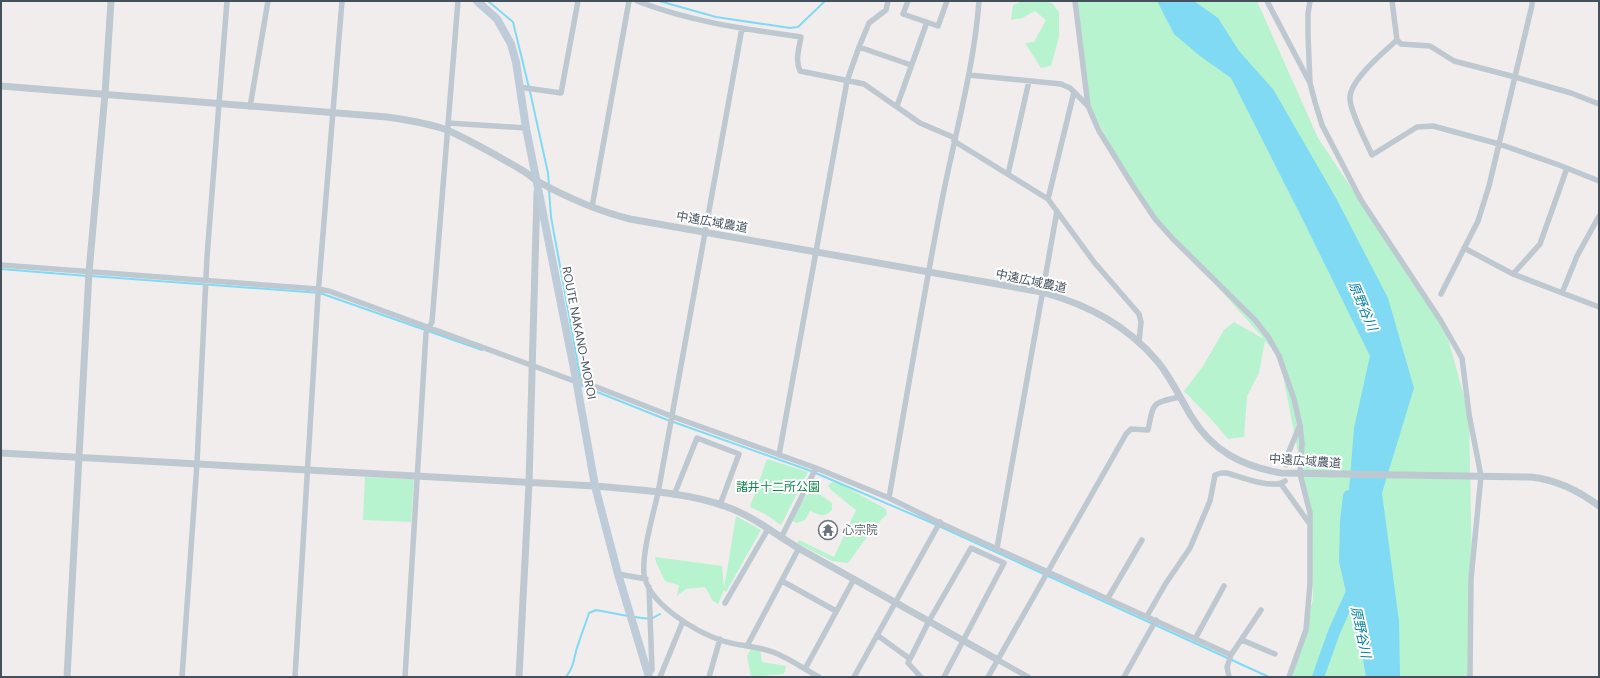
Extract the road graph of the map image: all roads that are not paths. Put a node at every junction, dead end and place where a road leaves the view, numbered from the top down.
1 (111, 1) edge
2 (227, 1) edge
3 (268, 1) edge
4 (342, 1) edge
5 (458, 1) edge
6 (477, 1) edge
7 (578, 1) edge
8 (629, 1) edge
9 (637, 1) edge
10 (888, 1) edge
11 (908, 1) edge
12 (948, 1) edge
13 (979, 1) edge
14 (1075, 1) edge
15 (1267, 1) edge
16 (1310, 1) edge
17 (1392, 1) edge
18 (1532, 1) edge
19 (926, 22) junction
20 (742, 28) junction
21 (1397, 40) junction
22 (858, 47) junction
23 (912, 65) junction
24 (969, 75) junction
25 (1515, 77) junction
26 (847, 81) junction
27 (1029, 81) junction
28 (1310, 83) junction
29 (1, 86) edge
30 (519, 87) junction
31 (1074, 92) junction
32 (105, 94) junction
33 (218, 104) junction
34 (1599, 104) edge
35 (897, 106) junction
36 (1088, 106) junction
37 (250, 107) junction
38 (334, 113) junction
39 (447, 126) junction
40 (526, 128) junction
41 (954, 140) junction
42 (1499, 144) junction
43 (1567, 168) junction
44 (1008, 174) junction
45 (537, 181) junction
46 (1599, 181) edge
47 (1048, 199) junction
48 (592, 207) junction
49 (1057, 211) junction
50 (1599, 216) edge
51 (705, 232) junction
52 (1464, 248) junction
53 (816, 252) junction
54 (1, 266) edge
55 (89, 272) junction
56 (928, 272) junction
57 (1513, 274) junction
58 (206, 281) junction
59 (318, 292) junction
60 (1042, 292) junction
61 (1562, 293) junction
62 (1441, 294) dead end
63 (1599, 307) edge
64 (429, 328) junction
65 (1140, 342) junction
66 (532, 365) junction
67 (576, 380) junction
68 (1180, 397) junction
69 (671, 416) junction
70 (1300, 425) junction
71 (1, 453) edge
72 (779, 455) junction
73 (80, 456) junction
74 (197, 463) junction
75 (1286, 465) dead end
76 (816, 468) junction
77 (307, 469) junction
78 (1300, 474) junction
79 (418, 476) junction
80 (1481, 476) junction
81 (529, 483) junction
82 (595, 486) junction
83 (658, 493) junction
84 (674, 495) junction
85 (889, 498) junction
86 (720, 505) junction
87 (1599, 506) edge
88 (940, 522) junction
89 (1310, 524) junction
90 (768, 529) junction
91 (781, 538) junction
92 (1142, 540) dead end
93 (799, 548) junction
94 (997, 548) junction
95 (1049, 572) junction
96 (618, 574) junction
97 (854, 579) junction
98 (782, 581) junction
99 (647, 582) junction
100 (1224, 586) dead end
101 (1108, 598) junction
102 (895, 602) junction
103 (726, 603) dead end
104 (1261, 610) dead end
105 (836, 611) junction
106 (1147, 616) junction
107 (1156, 620) junction
108 (683, 621) junction
109 (929, 621) junction
110 (877, 635) junction
111 (1195, 638) junction
112 (720, 639) junction
113 (963, 640) junction
114 (1242, 640) junction
115 (747, 646) junction
116 (1275, 654) dead end
117 (1231, 656) junction
118 (910, 659) junction
119 (998, 660) junction
120 (805, 669) junction
121 (649, 676) edge
122 (67, 677) edge
123 (182, 677) edge
124 (295, 677) edge
125 (405, 677) edge
126 (519, 677) edge
127 (660, 677) edge
128 (709, 677) edge
129 (819, 677) edge
130 (854, 677) edge
131 (921, 677) edge
132 (944, 677) edge
133 (988, 677) edge
134 (1028, 677) edge
135 (1124, 677) edge
136 (1229, 677) edge
137 (1289, 677) edge
138 (1470, 677) edge

1 - 32 street
2 - 33 street
3 - 37 street
4 - 38 street
5 - 39 street
6 - 30 main road, ROUTE NAKANO-MOROI
7 - 30 street
8 - 48 street
9 - 20 street
10 - 22 street
11 - 19 street
12 - 19 street
13 - 24 street
14 - 36 street
15 - 28 street
16 - 28 street
17 - 21 street
18 - 25 street
19 - 23 street
20 - 26 street
20 - 51 street
21 - 25 street
21 - 42 street
22 - 23 street
22 - 26 street
23 - 35 street
24 - 27 street
24 - 41 street
25 - 34 street
25 - 42 street
26 - 35 street
26 - 53 street
27 - 31 street
27 - 44 street
28 - 80 street
29 - 32 street, 中遠広域農道
30 - 40 main road, ROUTE NAKANO-MOROI
31 - 36 street
31 - 47 street
32 - 33 street, 中遠広域農道
32 - 55 street
33 - 37 street, 中遠広域農道
33 - 58 street
35 - 41 street
36 - 70 street
37 - 38 street, 中遠広域農道
38 - 39 street, 中遠広域農道
38 - 59 street
39 - 40 street
39 - 45 street, 中遠広域農道
39 - 64 street
40 - 45 main road, ROUTE NAKANO-MOROI
41 - 44 street
41 - 56 street
42 - 43 street
42 - 52 street
43 - 46 street
43 - 57 street
44 - 47 street
45 - 48 street, 中遠広域農道
45 - 66 street
45 - 67 main road, ROUTE NAKANO-MOROI
47 - 49 street
48 - 51 street, 中遠広域農道
49 - 60 street
49 - 65 street
50 - 61 street
51 - 53 street, 中遠広域農道
51 - 69 street
52 - 57 street
52 - 62 street
53 - 56 street, 中遠広域農道
53 - 72 street
54 - 55 street
55 - 58 street
55 - 73 street
56 - 60 street, 中遠広域農道
56 - 85 street
57 - 61 street
58 - 59 street
58 - 74 street
59 - 64 street
59 - 77 street
60 - 65 street, 中遠広域農道
60 - 94 street
61 - 63 street
64 - 66 street
64 - 79 street
65 - 68 street, 中遠広域農道
66 - 67 street
66 - 81 street
67 - 69 street
67 - 82 main road, ROUTE NAKANO-MOROI
68 - 78 street, 中遠広域農道
68 - 95 street
69 - 72 street
69 - 83 street
70 - 75 street
70 - 78 street
71 - 73 street
72 - 76 street
73 - 74 street
73 - 122 street
74 - 77 street
74 - 123 street
76 - 85 street
76 - 91 street
77 - 79 street
77 - 124 street
78 - 80 street, 中遠広域農道
78 - 89 street
79 - 81 street
79 - 125 street
80 - 87 street, 中遠広域農道
80 - 138 street
81 - 82 street
81 - 126 street
82 - 83 street
82 - 96 main road, ROUTE NAKANO-MOROI
83 - 84 street
83 - 99 street
84 - 86 street
84 - 86 street
85 - 88 street
86 - 90 street
88 - 94 street
88 - 102 street
89 - 106 street
89 - 137 street
90 - 91 street
90 - 103 street
91 - 93 street
92 - 101 street
93 - 97 street
93 - 98 street
94 - 95 street
95 - 101 street
95 - 119 street
96 - 99 street
96 - 121 main road, ROUTE NAKANO-MOROI
97 - 102 street
97 - 105 street
98 - 105 street
98 - 115 street
99 - 108 street
99 - 121 street
100 - 111 street
101 - 106 street
102 - 109 street
102 - 110 street
104 - 114 street
105 - 120 street
106 - 107 street
107 - 111 street
107 - 135 street
108 - 112 street
108 - 127 street
109 - 113 street
109 - 113 street
109 - 118 street
110 - 118 street
110 - 130 street
111 - 117 street
112 - 115 street
112 - 128 street
113 - 119 street
113 - 132 street
114 - 116 street
114 - 117 street
115 - 120 street
117 - 136 street
118 - 131 street
119 - 133 street
119 - 134 street
120 - 129 street

